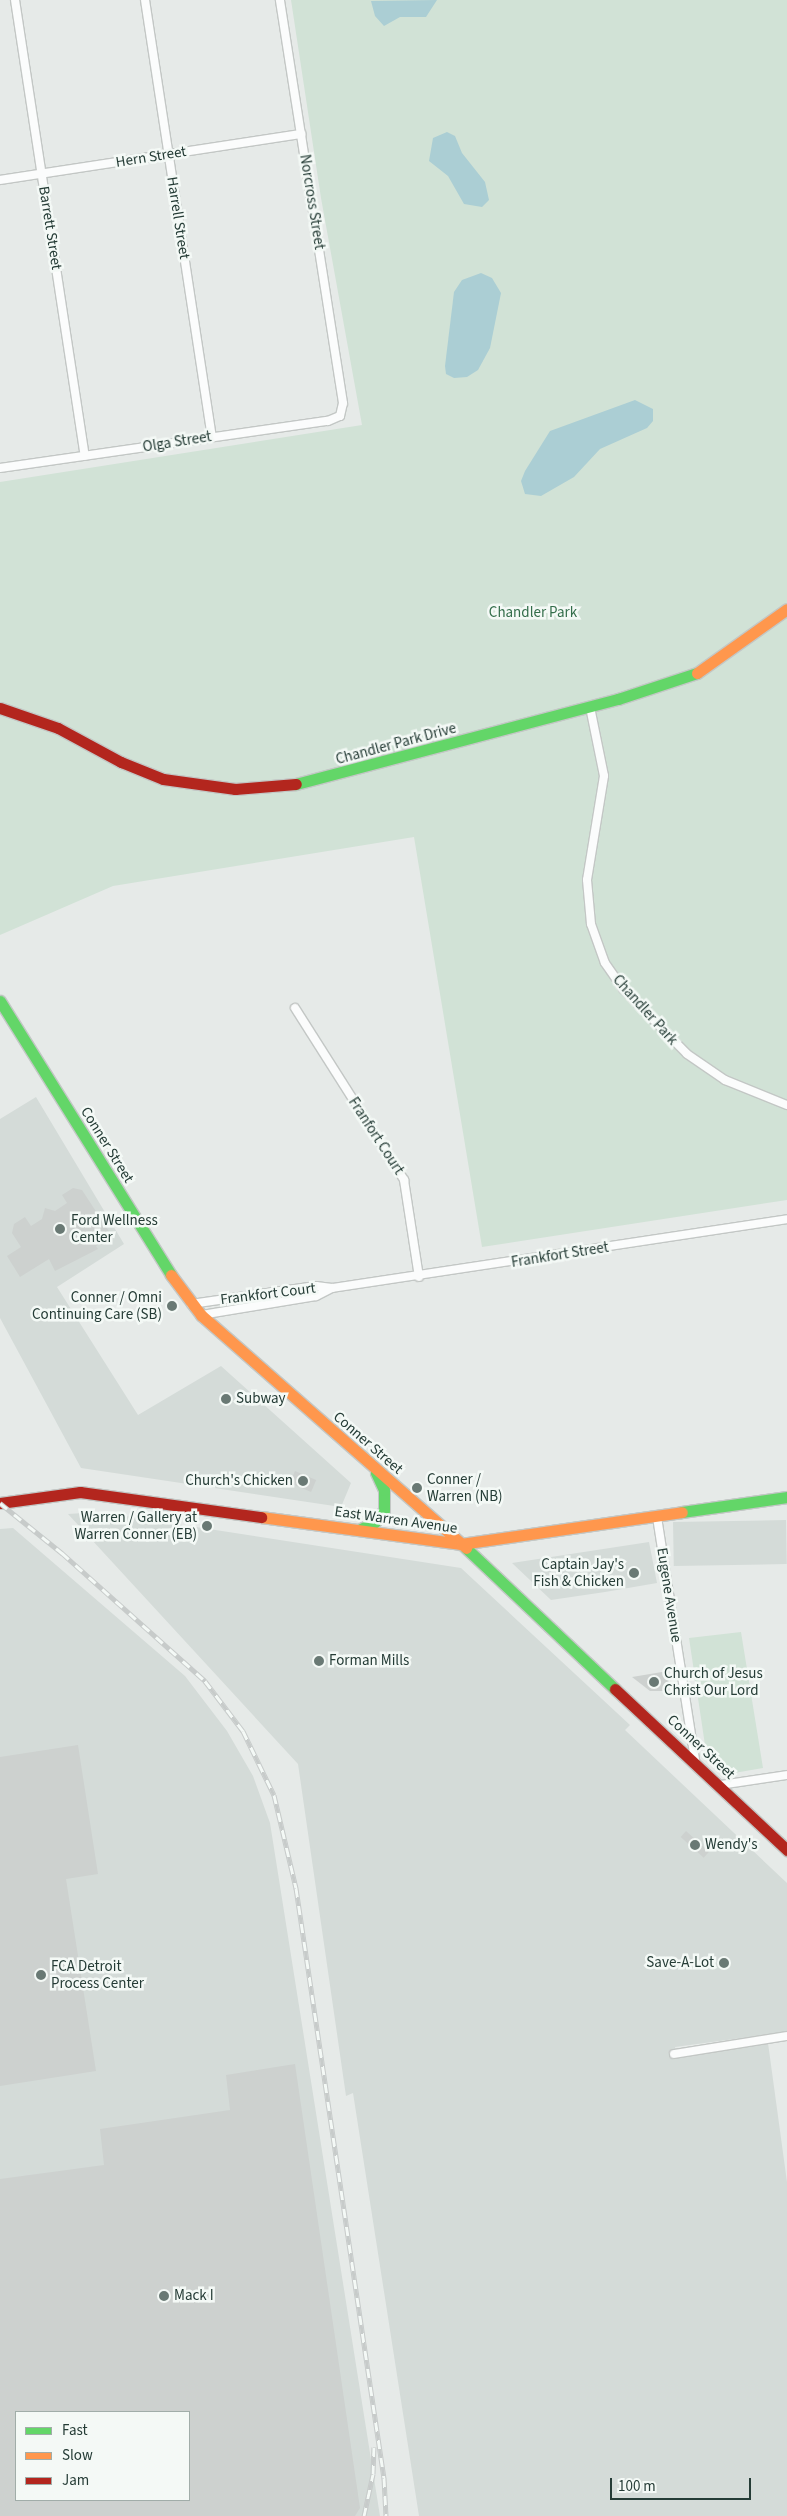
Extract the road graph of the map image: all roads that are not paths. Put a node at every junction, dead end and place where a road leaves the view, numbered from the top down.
1 (16, 0) edge
2 (145, 0) edge
3 (280, 0) edge
4 (302, 134) junction
5 (168, 154) junction
6 (42, 174) junction
7 (0, 180) edge
8 (343, 403) joint
9 (212, 436) junction
10 (85, 456) junction
11 (0, 468) edge
12 (787, 609) edge
13 (590, 707) junction
14 (0, 708) edge
15 (0, 1001) edge
16 (295, 1008) dead end
17 (787, 1105) edge
18 (787, 1219) edge
19 (419, 1277) junction
20 (332, 1288) junction
21 (191, 1304) junction
22 (201, 1315) junction
23 (375, 1469) junction
24 (787, 1497) edge
25 (0, 1503) edge
26 (657, 1517) junction
27 (358, 1530) junction
28 (462, 1544) junction
29 (695, 1761) junction
30 (787, 1775) edge
31 (720, 1785) junction
32 (787, 1850) edge
33 (787, 2036) edge
34 (674, 2054) dead end

1 - 6 street, Barrett Street
2 - 5 street, Harrell Street
3 - 4 street, Norcross Street
4 - 5 street, Hern Street
4 - 8 street, Norcross Street
5 - 6 street, Hern Street
5 - 9 street, Harrell Street
6 - 7 street, Hern Street
6 - 10 street, Barrett Street
8 - 9 street, Olga Street
9 - 10 street, Olga Street
10 - 11 street, Olga Street
12 - 13 main road, Chandler Park Drive
13 - 14 main road, Chandler Park Drive
13 - 17 street, Chandler Park
15 - 21 main road, Conner Street
16 - 19 street, Franfort Court
18 - 19 street, Frankfort Street
19 - 20 street, Frankfort Street
20 - 21 street, Frankfort Court
20 - 22 street, Frankfort Court
21 - 22 main road, Conner Street
22 - 23 main road, Conner Street
23 - 27 main road
23 - 28 main road, Conner Street
24 - 26 main road, East Warren Avenue
25 - 27 main road, East Warren Avenue
26 - 28 main road, East Warren Avenue
26 - 29 street, Eugene Avenue
27 - 28 main road, East Warren Avenue
28 - 29 main road, Conner Street
29 - 31 main road, Conner Street
30 - 31 street
31 - 32 main road, Conner Street
33 - 34 street

